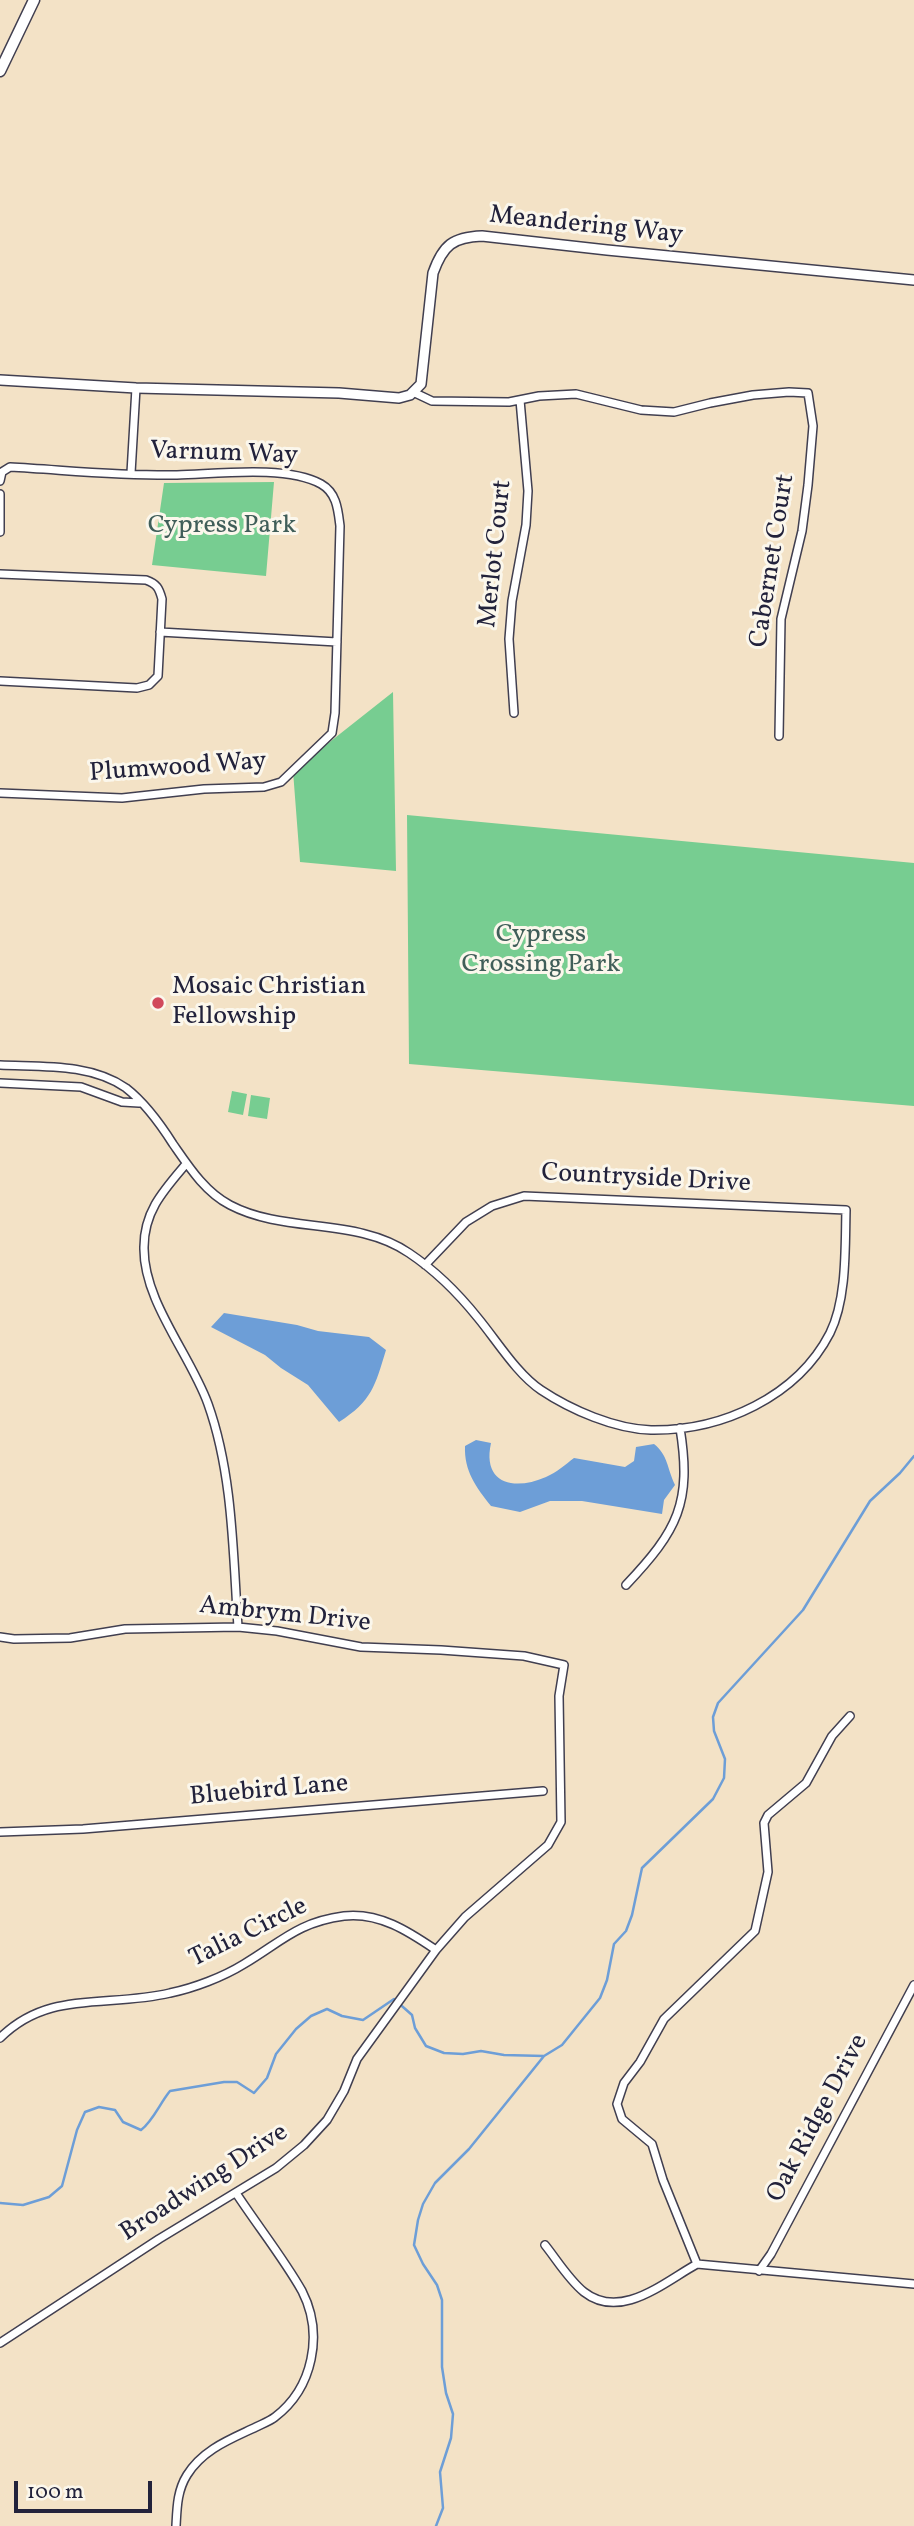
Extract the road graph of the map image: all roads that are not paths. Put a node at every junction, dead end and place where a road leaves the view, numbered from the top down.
1 (34, 0) edge
2 (0, 71) edge
3 (914, 279) edge
4 (0, 380) edge
5 (136, 388) junction
6 (413, 392) junction
7 (520, 400) junction
8 (131, 473) junction
9 (1, 477) edge
10 (0, 494) edge
11 (0, 532) edge
12 (0, 573) edge
13 (160, 632) junction
14 (337, 642) junction
15 (0, 681) edge
16 (514, 713) dead end
17 (779, 736) dead end
18 (0, 793) edge
19 (0, 1065) edge
20 (0, 1083) edge
21 (140, 1103) junction
22 (186, 1164) junction
23 (425, 1265) junction
24 (680, 1428) junction
25 (626, 1585) dead end
26 (238, 1627) junction
27 (0, 1637) edge
28 (564, 1665) joint
29 (850, 1716) dead end
30 (542, 1791) dead end
31 (0, 1832) edge
32 (436, 1950) junction
33 (914, 1985) edge
34 (0, 2038) edge
35 (236, 2193) junction
36 (545, 2245) dead end
37 (697, 2264) junction
38 (759, 2271) junction
39 (914, 2284) edge
40 (0, 2343) edge
41 (176, 2526) edge

1 - 2 main road
3 - 6 street, Meandering Way
4 - 5 street
5 - 6 street
5 - 8 street
6 - 7 street
7 - 16 street, Merlot Court
7 - 17 street, Cabernet Court
8 - 9 street, Varnum Way
8 - 14 street, Varnum Way
10 - 11 street
12 - 13 street
13 - 14 street
13 - 15 street
14 - 18 street, Plumwood Way
19 - 21 street
20 - 21 street
21 - 22 street
22 - 23 street
22 - 26 street
23 - 24 street
23 - 24 street, Countryside Drive
24 - 25 street
26 - 27 street, Ambrym Drive
26 - 28 street, Ambrym Drive
28 - 32 street, Broadwing Drive
29 - 37 street
30 - 31 street, Bluebird Lane
32 - 34 street, Talia Circle
32 - 35 street, Broadwing Drive
33 - 38 street, Oak Ridge Drive
35 - 40 street, Broadwing Drive
35 - 41 street
36 - 37 street
37 - 38 street
38 - 39 street

